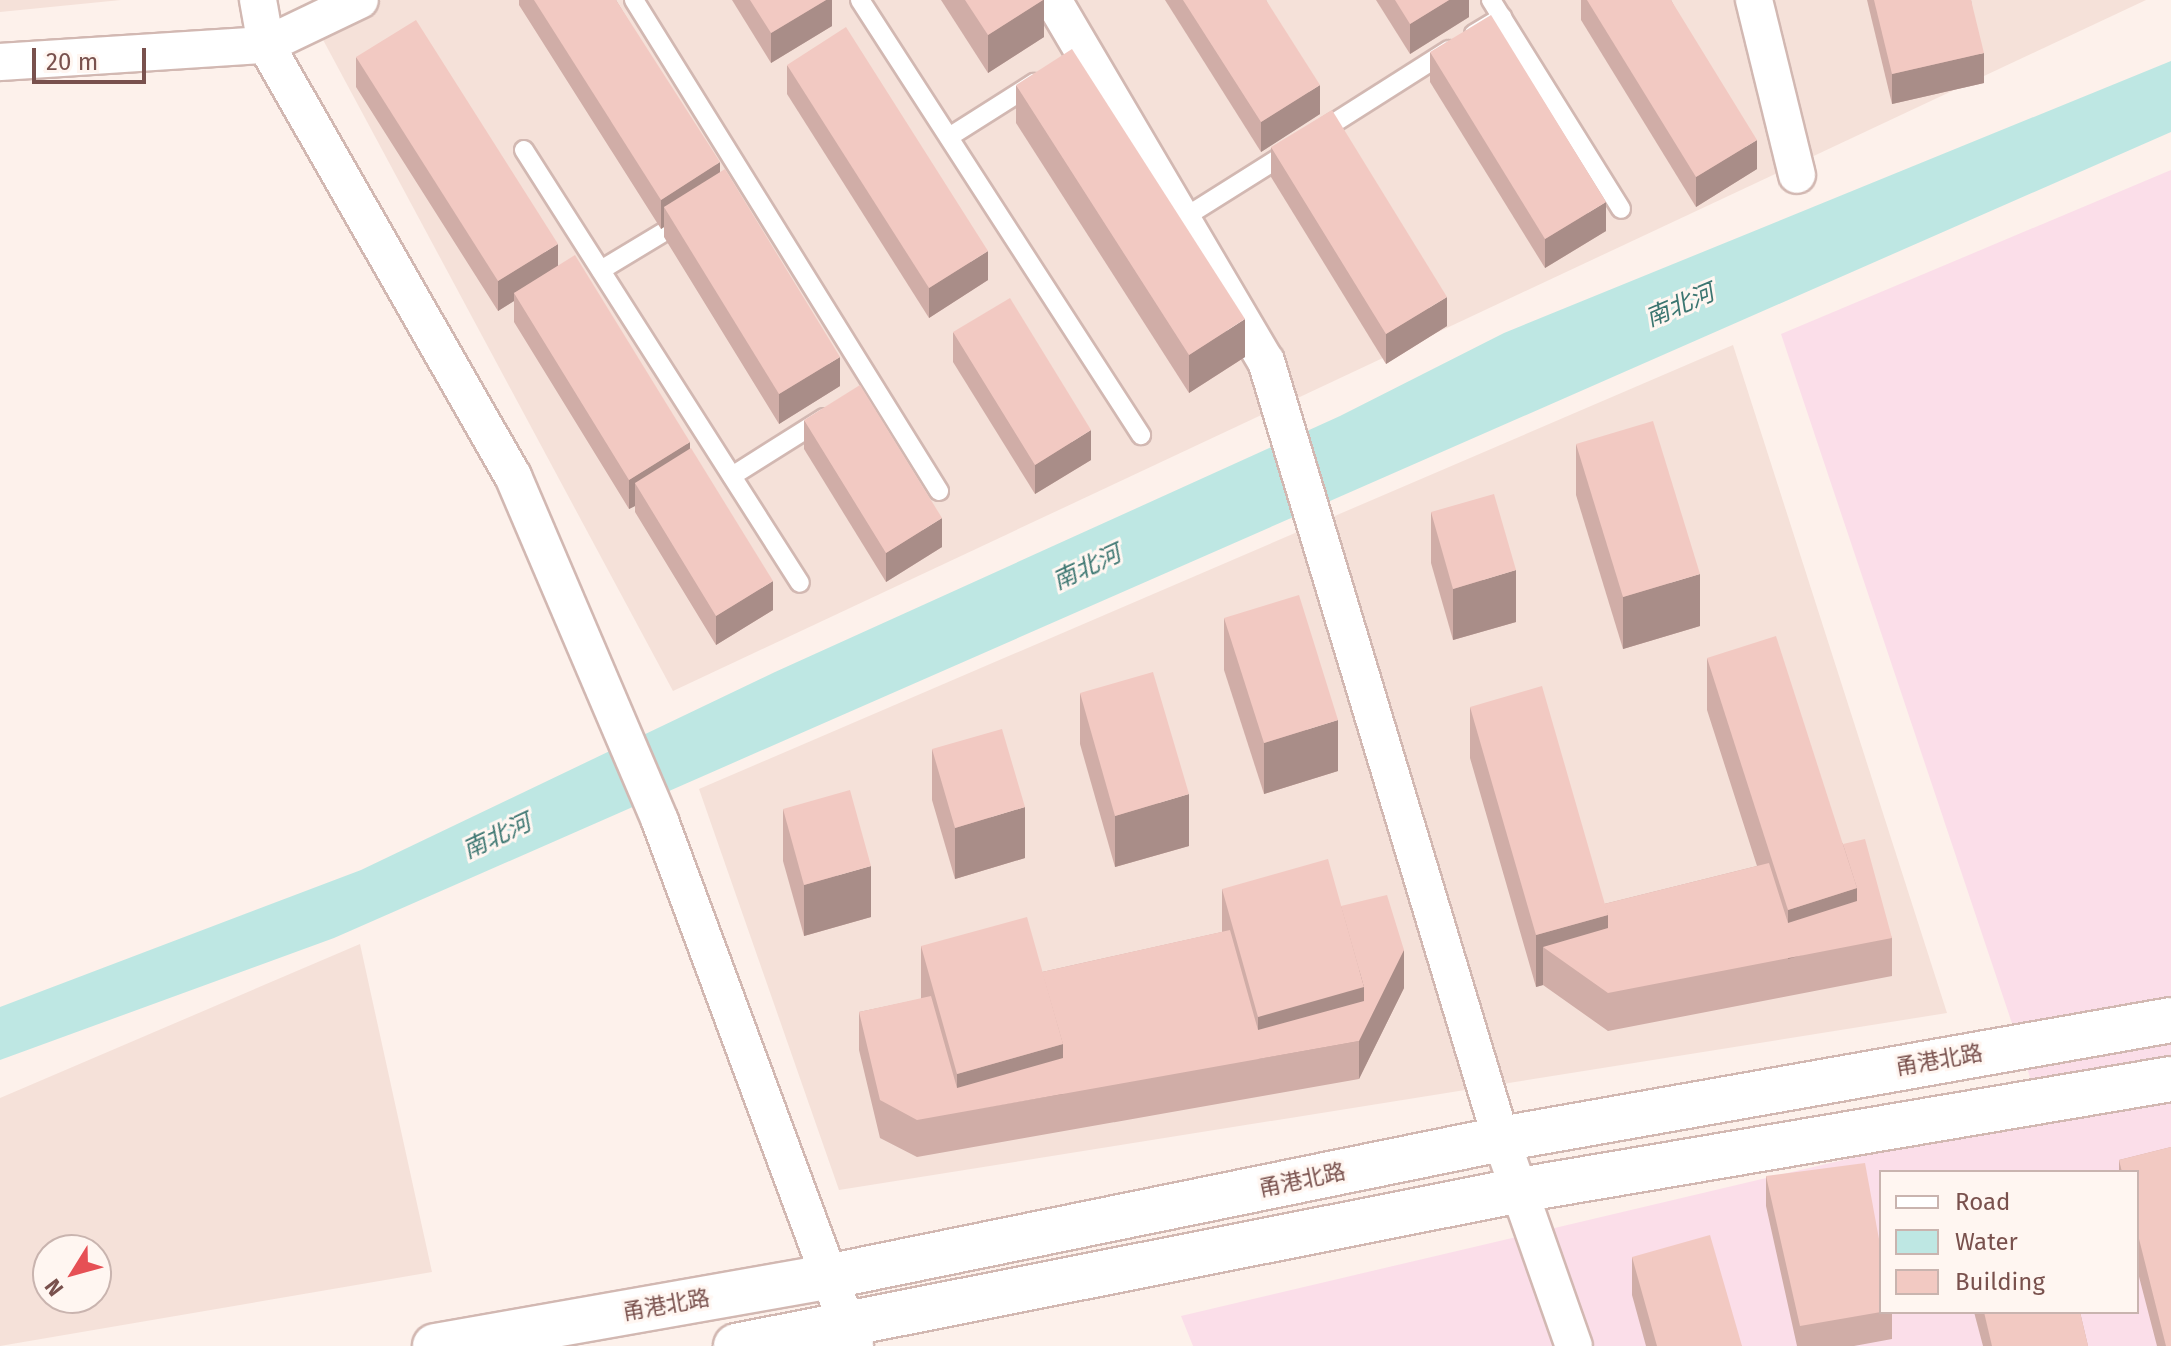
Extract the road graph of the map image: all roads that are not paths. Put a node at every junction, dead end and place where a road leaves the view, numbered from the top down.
1 (258, 0) edge
2 (360, 0) edge
3 (634, 0) edge
4 (860, 0) edge
5 (1053, 0) edge
6 (1491, 0) edge
7 (1754, 0) edge
8 (1502, 17) junction
9 (266, 45) junction
10 (1070, 60) junction
11 (0, 62) edge
12 (949, 137) junction
13 (524, 150) dead end
14 (1797, 175) dead end
15 (707, 206) edge
16 (1621, 209) dead end
17 (1182, 219) junction
18 (601, 270) junction
19 (861, 395) junction
20 (1141, 435) dead end
21 (732, 476) junction
22 (939, 491) dead end
23 (800, 583) dead end
24 (2171, 1020) edge
25 (2171, 1079) edge
26 (1501, 1139) junction
27 (1520, 1190) junction
28 (827, 1277) junction
29 (852, 1335) edge
30 (435, 1346) edge
31 (736, 1346) edge
32 (1574, 1346) edge

1 - 9 street
2 - 9 street
3 - 19 lane
4 - 12 lane
5 - 10 street
6 - 8 lane
7 - 14 street
8 - 16 lane
8 - 17 lane
9 - 11 street
9 - 28 street
10 - 12 lane
10 - 17 street
12 - 20 lane
13 - 18 lane
15 - 18 lane
17 - 26 street
18 - 21 lane
19 - 21 lane
19 - 22 lane
21 - 23 lane
24 - 26 main road, 甬港北路
25 - 27 main road
26 - 27 street
26 - 28 main road, 甬港北路
27 - 29 main road
27 - 32 street
28 - 29 street
28 - 30 main road, 甬港北路
29 - 31 main road

